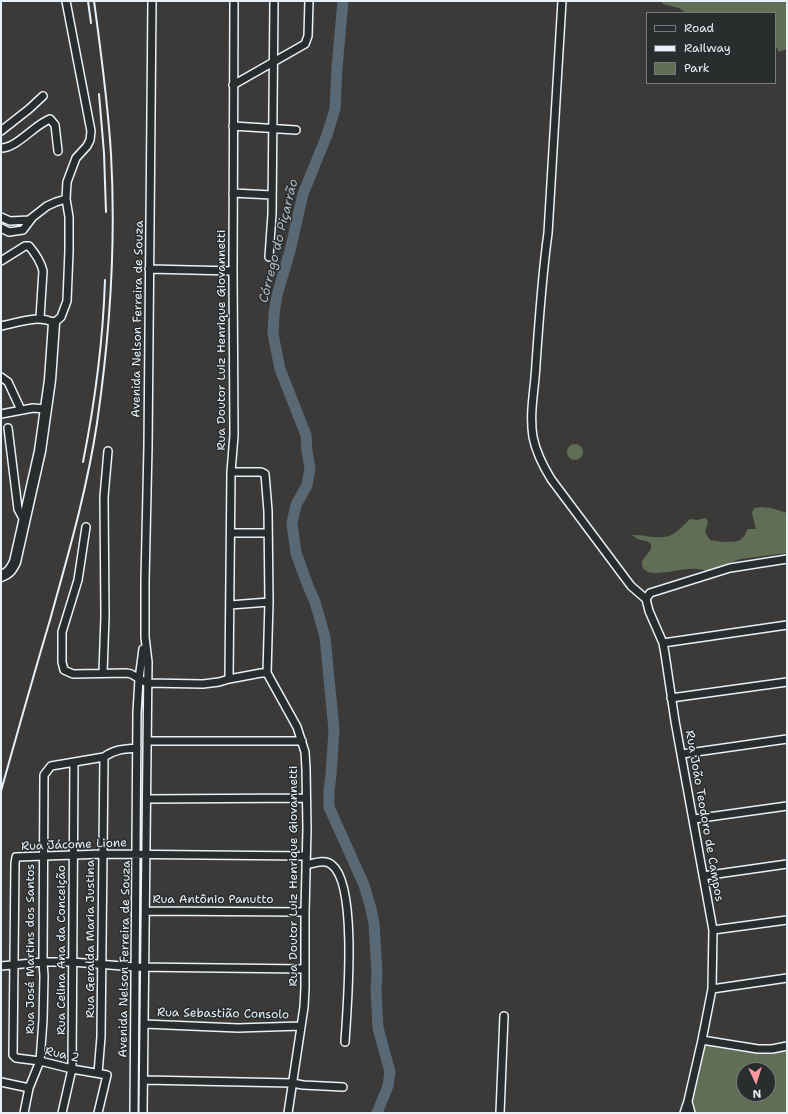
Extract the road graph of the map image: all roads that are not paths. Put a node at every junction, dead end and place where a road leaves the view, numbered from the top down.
1 (66, 1) edge
2 (152, 1) edge
3 (234, 1) edge
4 (274, 1) edge
5 (309, 1) edge
6 (562, 1) edge
7 (274, 62) junction
8 (233, 85) junction
9 (43, 96) dead end
10 (233, 126) junction
11 (273, 128) junction
12 (296, 130) dead end
13 (1, 131) edge
14 (1, 148) edge
15 (58, 151) dead end
16 (233, 193) junction
17 (272, 195) junction
18 (66, 199) junction
19 (1, 217) edge
20 (32, 218) junction
21 (1, 228) edge
22 (269, 257) dead end
23 (1, 261) edge
24 (149, 269) junction
25 (233, 271) junction
26 (40, 318) junction
27 (54, 323) junction
28 (1, 326) edge
29 (1, 377) edge
30 (46, 409) junction
31 (21, 410) junction
32 (1, 414) edge
33 (8, 428) dead end
34 (108, 451) dead end
35 (231, 472) junction
36 (24, 520) junction
37 (86, 527) dead end
38 (231, 533) junction
39 (268, 533) junction
40 (787, 559) edge
41 (1, 576) edge
42 (1, 580) edge
43 (1, 583) edge
44 (646, 599) junction
45 (269, 602) junction
46 (230, 605) junction
47 (787, 625) edge
48 (145, 637) junction
49 (663, 642) junction
50 (103, 673) junction
51 (267, 673) junction
52 (139, 679) junction
53 (229, 679) junction
54 (787, 682) edge
55 (148, 683) junction
56 (671, 698) junction
57 (787, 739) edge
58 (147, 741) junction
59 (302, 741) junction
60 (137, 748) junction
61 (682, 754) junction
62 (104, 756) junction
63 (74, 762) junction
64 (306, 798) junction
65 (147, 799) junction
66 (787, 806) edge
67 (694, 819) junction
68 (73, 854) junction
69 (102, 854) junction
70 (137, 854) junction
71 (145, 854) junction
72 (42, 855) junction
73 (306, 856) junction
74 (787, 864) edge
75 (306, 865) junction
76 (703, 876) junction
77 (146, 911) junction
78 (305, 912) junction
79 (787, 920) edge
80 (713, 930) junction
81 (43, 962) junction
82 (72, 962) junction
83 (102, 964) junction
84 (15, 965) junction
85 (1, 966) edge
86 (135, 967) junction
87 (145, 967) junction
88 (305, 969) junction
89 (787, 978) edge
90 (712, 988) junction
91 (504, 1016) dead end
92 (144, 1024) junction
93 (301, 1026) junction
94 (702, 1040) junction
95 (345, 1042) dead end
96 (787, 1046) edge
97 (13, 1055) joint
98 (40, 1061) junction
99 (72, 1069) junction
100 (98, 1073) junction
101 (144, 1080) junction
102 (1, 1082) edge
103 (292, 1083) junction
104 (343, 1087) dead end
105 (29, 1088) junction
106 (688, 1101) junction
107 (24, 1113) edge
108 (62, 1113) edge
109 (98, 1113) edge
110 (134, 1113) edge
111 (143, 1113) edge
112 (288, 1113) edge
113 (500, 1113) edge
114 (684, 1113) edge
115 (692, 1113) edge

1 - 18 street
2 - 24 street, Avenida Nelson Ferreira de Souza
3 - 8 street, Rua Doutor Luiz Henrique Giovannetti
4 - 7 street
5 - 7 street
6 - 44 street
7 - 8 street
7 - 11 street
8 - 10 street, Rua Doutor Luiz Henrique Giovannetti
9 - 13 street
10 - 11 street
10 - 16 street, Rua Doutor Luiz Henrique Giovannetti
11 - 12 street
11 - 17 street
14 - 15 street
16 - 17 street
16 - 25 street, Rua Doutor Luiz Henrique Giovannetti
17 - 22 street
18 - 20 street
18 - 27 street
19 - 20 street
20 - 21 street
23 - 26 street
24 - 25 street
24 - 48 street, Avenida Nelson Ferreira de Souza
25 - 35 street, Rua Doutor Luiz Henrique Giovannetti
26 - 27 street
26 - 28 street
27 - 30 street
29 - 31 street
30 - 31 street
30 - 36 street
31 - 32 street
33 - 36 street
34 - 50 street
35 - 38 street, Rua Doutor Luiz Henrique Giovannetti
35 - 39 street
36 - 41 street
37 - 50 street
38 - 39 street
38 - 46 street, Rua Doutor Luiz Henrique Giovannetti
39 - 45 street
40 - 44 street
42 - 43 street
44 - 49 street, Rua João Teodoro de Campos
45 - 46 street
45 - 51 street
46 - 53 street, Rua Doutor Luiz Henrique Giovannetti
47 - 49 street
48 - 52 street, Avenida Nelson Ferreira de Souza
48 - 55 street, Avenida Nelson Ferreira de Souza
49 - 56 street, Rua João Teodoro de Campos
50 - 52 street
51 - 53 street
51 - 59 street, Rua Doutor Luiz Henrique Giovannetti
52 - 55 street
52 - 60 street, Avenida Nelson Ferreira de Souza
53 - 55 street
54 - 56 street
55 - 58 street, Avenida Nelson Ferreira de Souza
56 - 61 street, Rua João Teodoro de Campos
57 - 61 street
58 - 59 street
58 - 65 street, Avenida Nelson Ferreira de Souza
59 - 64 street, Rua Doutor Luiz Henrique Giovannetti
60 - 62 street
60 - 70 street, Avenida Nelson Ferreira de Souza
61 - 67 street, Rua João Teodoro de Campos
62 - 63 street
62 - 69 street, Rua Geralda Maria Justina
63 - 68 street, Rua Celina Ana da Conceição
63 - 72 street, Rua José Martins dos Santos
64 - 65 street
64 - 73 street, Rua Doutor Luiz Henrique Giovannetti
65 - 71 street, Avenida Nelson Ferreira de Souza
66 - 67 street
67 - 76 street, Rua João Teodoro de Campos
68 - 69 street, Rua Jácome Lione
68 - 72 street, Rua Jácome Lione
68 - 82 street, Rua Celina Ana da Conceição
69 - 70 street, Rua Jácome Lione
69 - 83 street, Rua Geralda Maria Justina
70 - 71 street, Rua Jácome Lione
70 - 86 street, Avenida Nelson Ferreira de Souza
71 - 73 street, Rua Jácome Lione
71 - 77 street, Avenida Nelson Ferreira de Souza
72 - 81 street, Rua José Martins dos Santos
72 - 84 street, Rua Jácome Lione
73 - 75 street, Rua Doutor Luiz Henrique Giovannetti
74 - 76 street
75 - 78 street, Rua Doutor Luiz Henrique Giovannetti
75 - 95 street
76 - 80 street, Rua João Teodoro de Campos
77 - 78 street, Rua Antônio Panutto
77 - 87 street, Avenida Nelson Ferreira de Souza
78 - 88 street, Rua Doutor Luiz Henrique Giovannetti
79 - 80 street
80 - 90 street, Rua João Teodoro de Campos
81 - 82 street
81 - 84 street
81 - 98 street, Rua José Martins dos Santos
82 - 83 street
82 - 99 street, Rua Celina Ana da Conceição
83 - 86 street
83 - 100 street, Rua Geralda Maria Justina
84 - 85 street
84 - 97 street, Rua Jácome Lione
86 - 87 street
86 - 110 street, Avenida Nelson Ferreira de Souza
87 - 88 street
87 - 92 street, Avenida Nelson Ferreira de Souza
88 - 93 street, Rua Doutor Luiz Henrique Giovannetti
89 - 90 street
90 - 94 street, Rua João Teodoro de Campos
91 - 113 street
92 - 93 street, Rua Sebastião Consolo
92 - 101 street, Avenida Nelson Ferreira de Souza
93 - 103 street, Rua Doutor Luiz Henrique Giovannetti
94 - 96 street
94 - 106 street, Rua João Teodoro de Campos
97 - 98 street, Rua 2
98 - 99 street, Rua 2
98 - 105 street, Rua José Martins dos Santos
99 - 100 street, Rua 2
99 - 108 street, Rua Celina Ana da Conceição
100 - 109 street, Rua 2
101 - 103 street
101 - 111 street, Avenida Nelson Ferreira de Souza
102 - 105 street
103 - 104 street
103 - 112 street, Rua Doutor Luiz Henrique Giovannetti
105 - 107 street, Rua José Martins dos Santos
106 - 114 street, Rua João Teodoro de Campos
106 - 115 street

